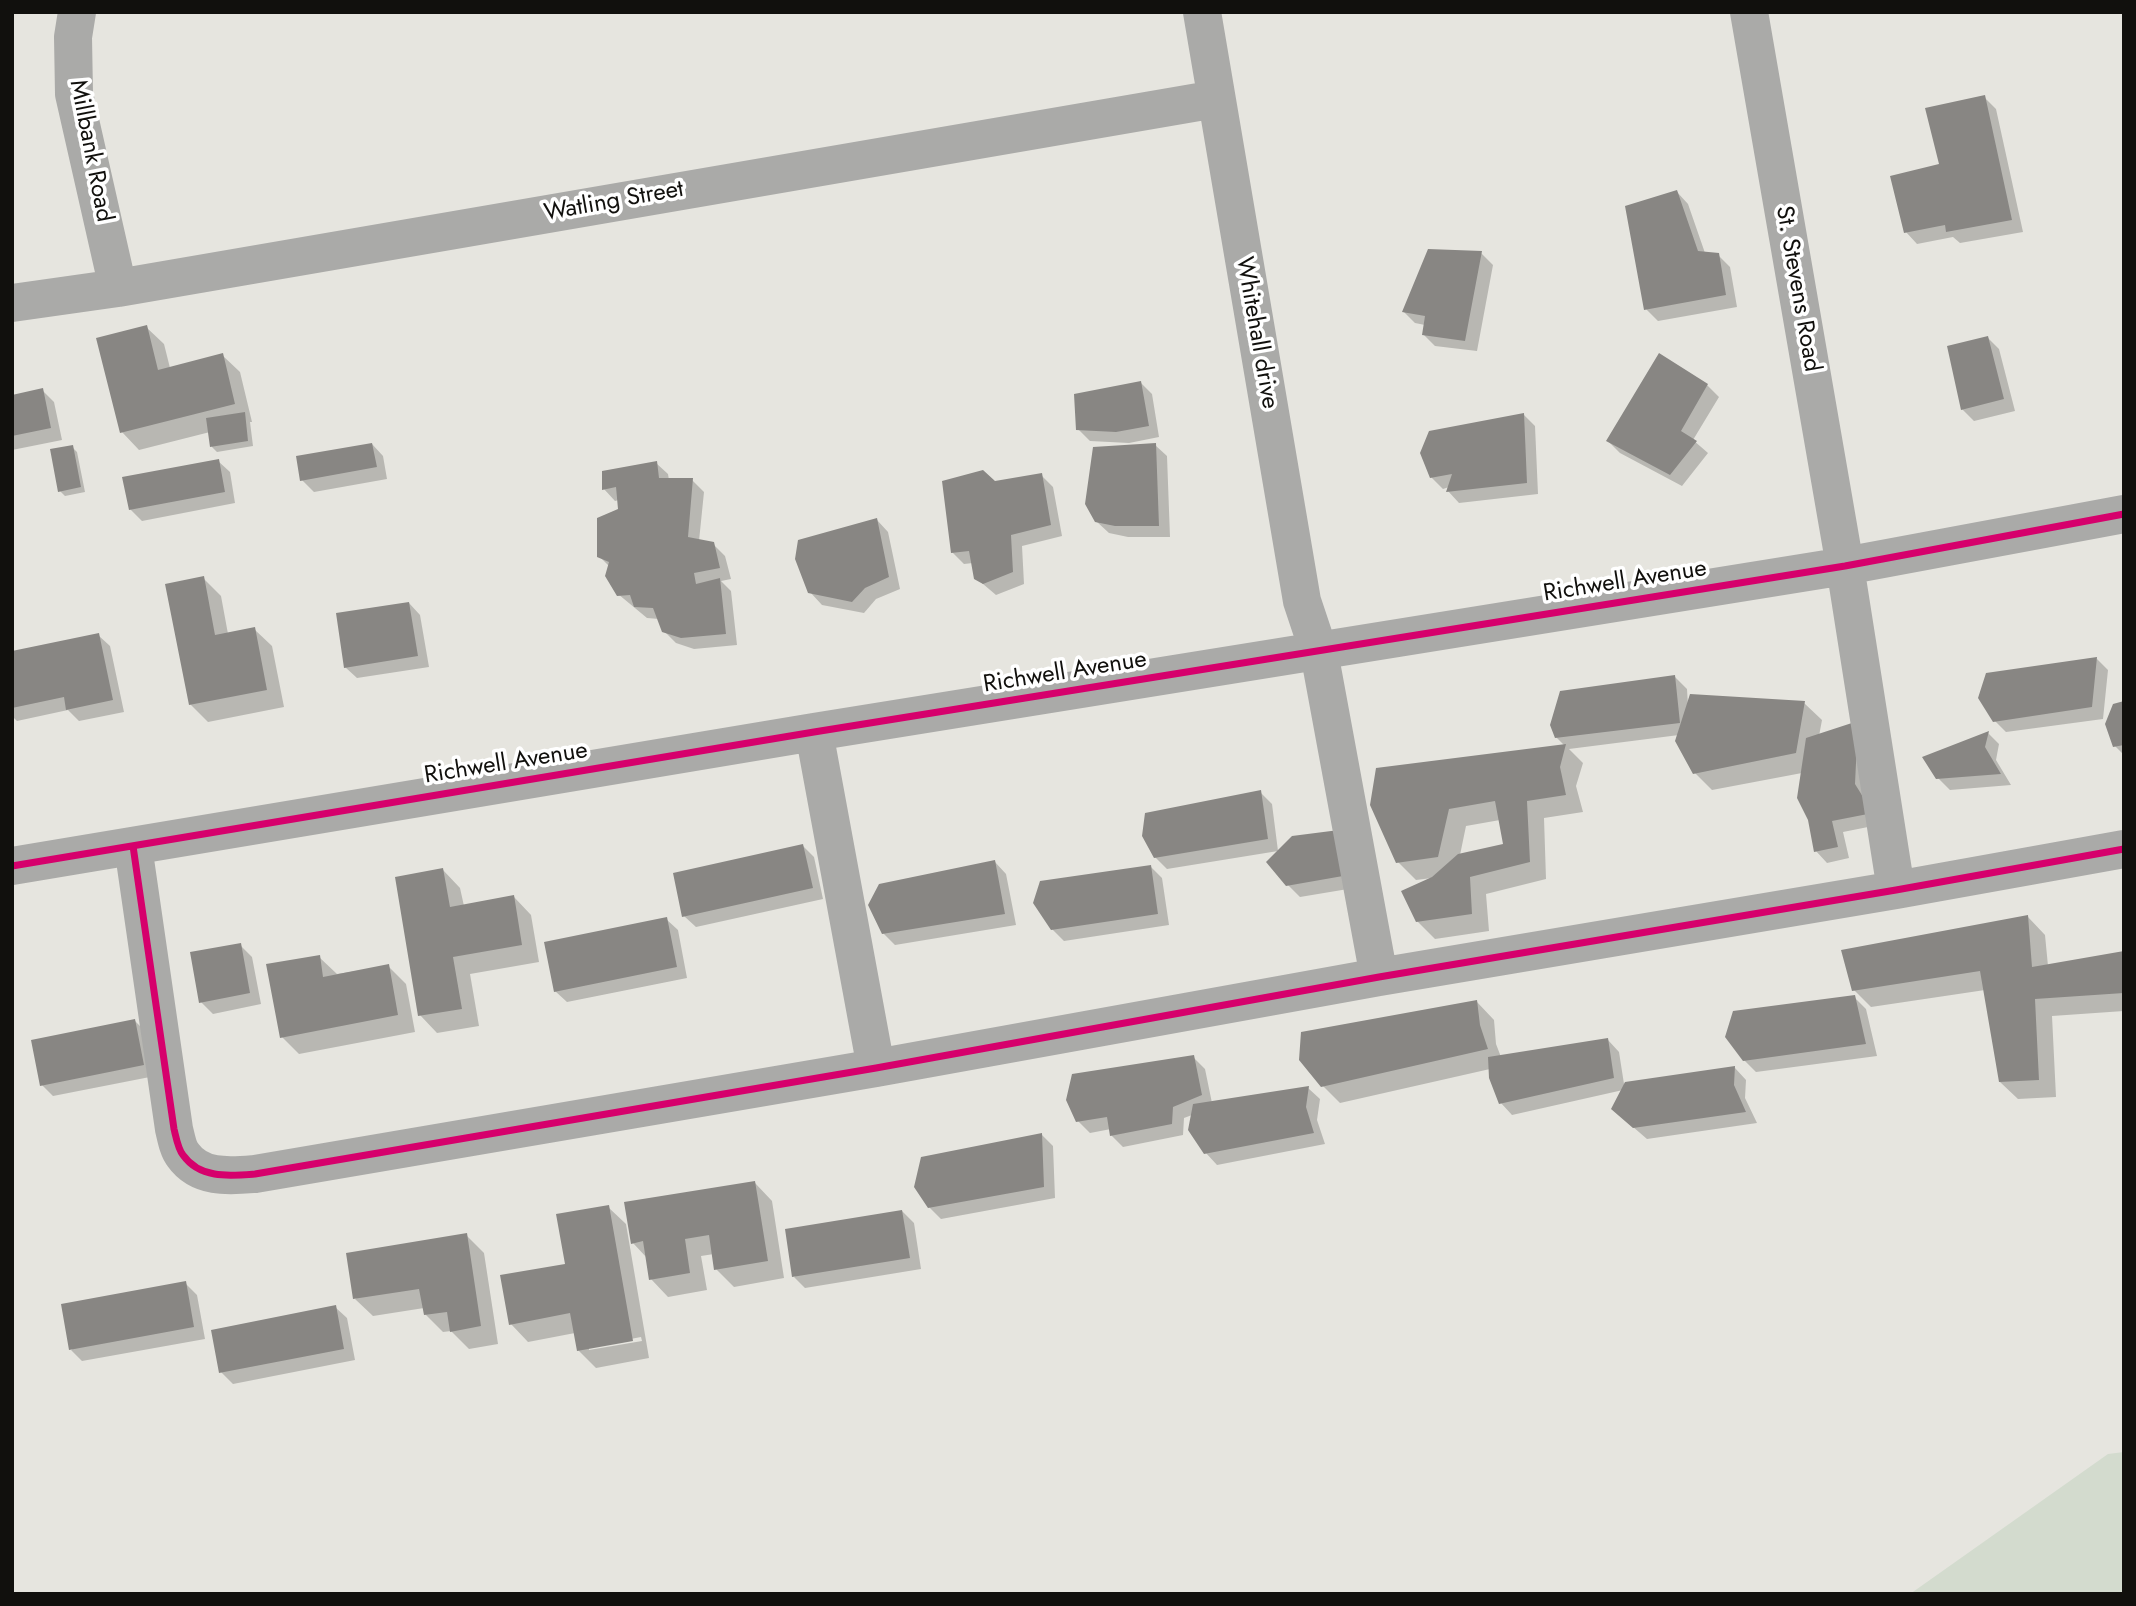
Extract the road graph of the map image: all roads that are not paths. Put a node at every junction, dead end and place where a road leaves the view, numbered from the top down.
1 (77, 12) edge
2 (1202, 12) edge
3 (1749, 12) edge
4 (1216, 99) junction
5 (118, 288) junction
6 (12, 303) edge
7 (2124, 514) edge
8 (1845, 566) junction
9 (1319, 652) junction
10 (814, 732) junction
11 (133, 846) junction
12 (2124, 849) edge
13 (12, 866) edge
14 (1896, 890) junction
15 (1379, 977) junction
16 (876, 1068) junction

1 - 5 street, Millbank Road
2 - 4 street, Whitehall drive
3 - 8 street, St. Stevens Road
4 - 5 street, Watling Street
4 - 9 street, Whitehall drive
5 - 6 street, Watling Street
7 - 8 street, Richwell Avenue
8 - 9 street, Richwell Avenue
8 - 14 street, St. Stevens Road
9 - 10 street, Richwell Avenue
9 - 15 street, Whitehall drive
10 - 11 street, Richwell Avenue
10 - 16 street
11 - 13 street, Richwell Avenue
11 - 16 street
12 - 14 street
14 - 15 street
15 - 16 street

